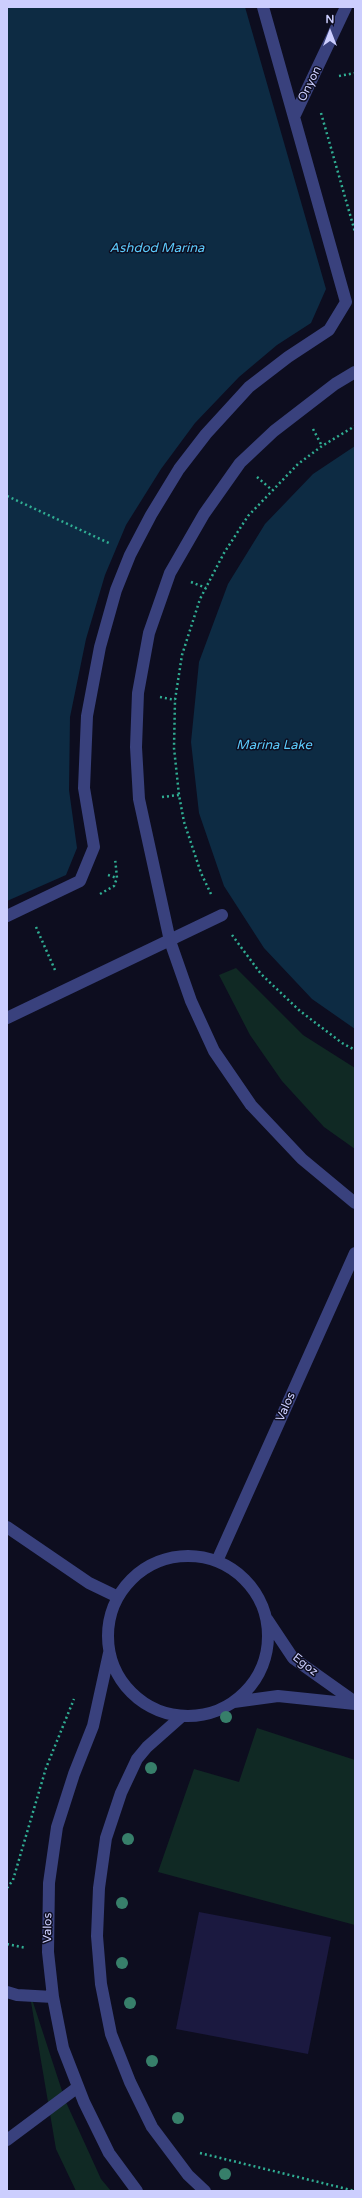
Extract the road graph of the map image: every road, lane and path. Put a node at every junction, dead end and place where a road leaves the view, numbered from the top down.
1 (263, 7) edge
2 (346, 7) edge
3 (312, 80) junction
4 (294, 117) junction
5 (355, 232) edge
6 (355, 372) edge
7 (355, 426) edge
8 (7, 496) edge
9 (117, 546) dead end
10 (117, 878) dead end
11 (95, 896) dead end
12 (222, 915) junction
13 (7, 916) edge
14 (42, 923) dead end
15 (170, 941) junction
16 (64, 990) junction
17 (7, 1018) edge
18 (355, 1050) edge
19 (355, 1203) edge
20 (355, 1253) edge
21 (7, 1527) edge
22 (217, 1561) junction
23 (118, 1597) junction
24 (267, 1618) junction
25 (109, 1653) junction
26 (234, 1702) junction
27 (355, 1703) edge
28 (182, 1716) junction
29 (7, 1992) edge
30 (53, 1997) junction
31 (78, 2087) junction
32 (7, 2140) edge
33 (165, 2144) junction
34 (137, 2191) edge
35 (204, 2191) edge
36 (355, 2191) edge

1 - 4 street
2 - 3 street, Onyon
3 - 4 street, Onyon
3 - 5 path
4 - 13 street
6 - 15 street
7 - 12 path
8 - 9 path
10 - 11 path
12 - 15 street
12 - 18 path
14 - 16 path
15 - 16 street
15 - 19 street
16 - 17 street
20 - 22 street, Valos
21 - 23 street
22 - 23 street
22 - 24 street
23 - 25 street
24 - 26 street
24 - 27 street, Egoz
25 - 28 street
25 - 30 street, Valos
26 - 27 street, Egoz
26 - 28 street
28 - 33 street
29 - 30 street
30 - 31 street, Valos
31 - 32 street
31 - 34 street, Valos
33 - 35 street
33 - 36 path

